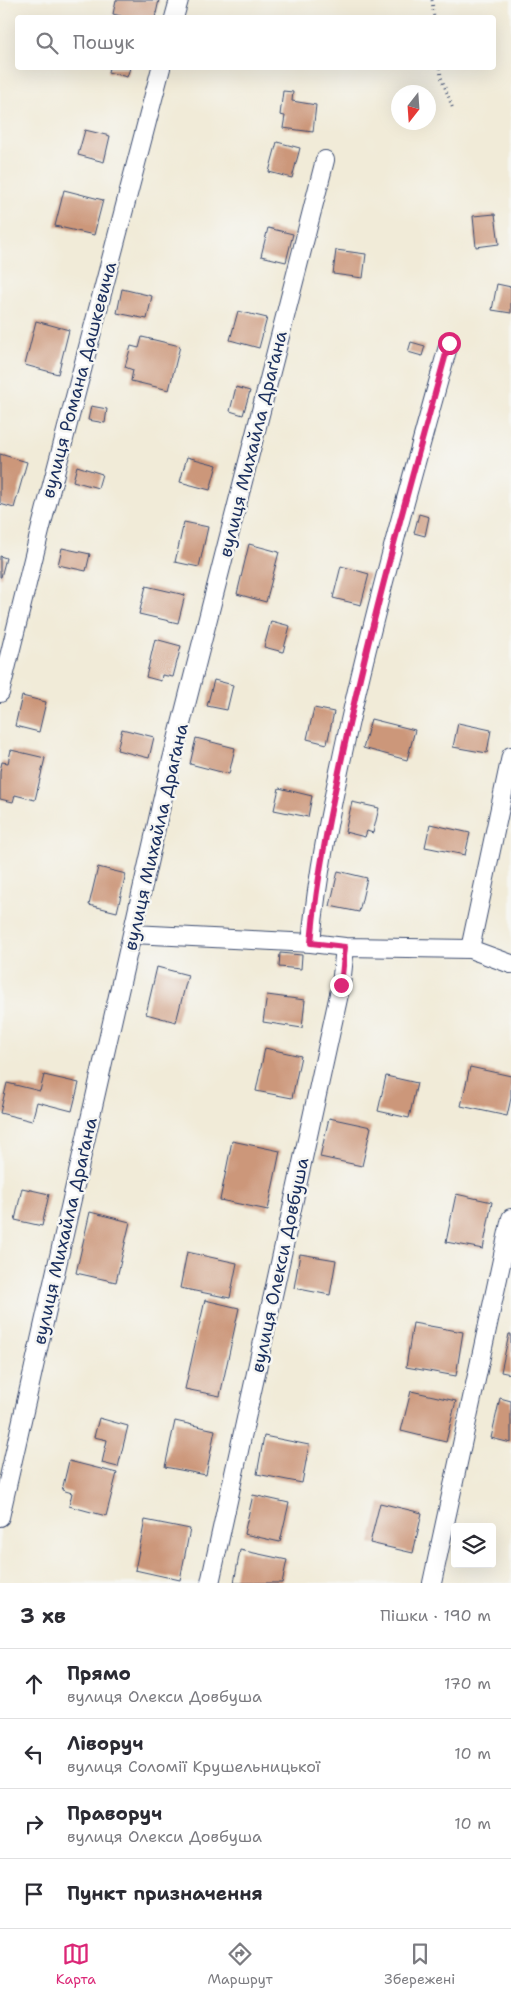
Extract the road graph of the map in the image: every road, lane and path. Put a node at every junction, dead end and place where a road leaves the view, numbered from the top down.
1 (179, 0) edge
2 (432, 0) edge
3 (175, 15) edge
4 (434, 15) edge
5 (160, 70) edge
6 (440, 70) edge
7 (453, 109) dead end
8 (325, 160) dead end
9 (449, 343) dead end
10 (0, 694) edge
11 (511, 756) edge
12 (133, 934) junction
13 (311, 943) junction
14 (345, 947) junction
15 (470, 949) junction
16 (511, 964) edge
17 (511, 1218) edge
18 (0, 1517) edge
19 (210, 1583) edge
20 (432, 1583) edge

1 - 3 street
2 - 4 path
5 - 10 street, вулиця Романа Дашкевича
6 - 7 path
8 - 12 street, вулиця Михайла Драґана
9 - 13 street
11 - 15 street
12 - 13 street
12 - 18 street, вулиця Михайла Драґана
13 - 14 street
14 - 15 street
14 - 19 street, вулиця Олекси Довбуша
15 - 16 street
17 - 20 street

